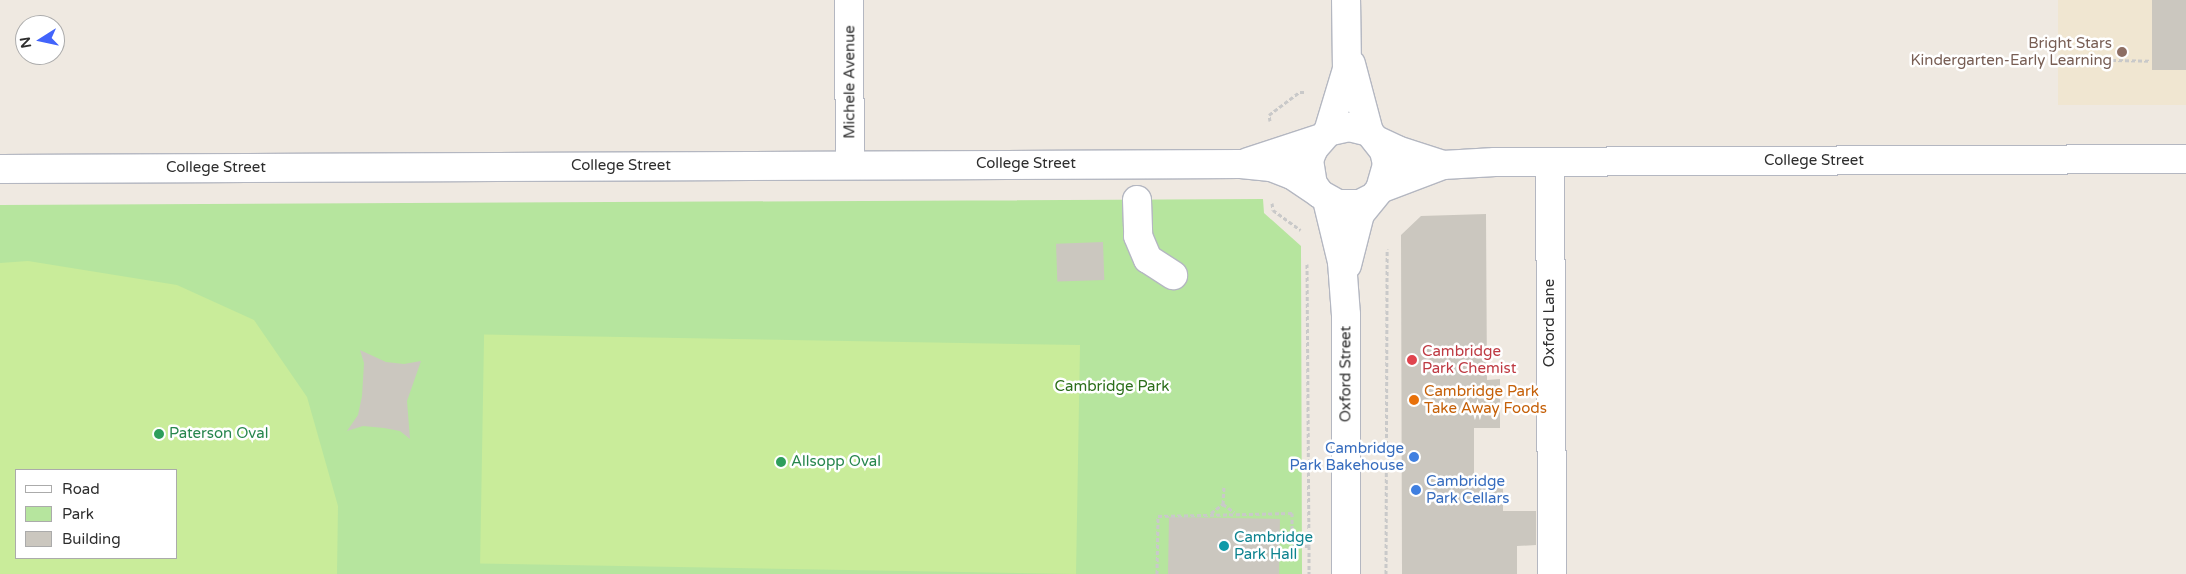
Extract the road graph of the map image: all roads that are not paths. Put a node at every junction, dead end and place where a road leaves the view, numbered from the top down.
1 (849, 0) edge
2 (1346, 0) edge
3 (1348, 45) junction
4 (1325, 135) junction
5 (1372, 136) junction
6 (2186, 159) edge
7 (1550, 162) junction
8 (1242, 164) junction
9 (850, 165) junction
10 (1443, 165) junction
11 (0, 169) edge
12 (1375, 194) junction
13 (1324, 197) junction
14 (1137, 200) dead end
15 (1173, 275) dead end
16 (1344, 294) junction
17 (1346, 574) edge
18 (1552, 574) edge

1 - 9 street, Michele Avenue
2 - 3 street
3 - 4 street
3 - 5 street
4 - 5 street
4 - 8 street, College Street
4 - 13 street
5 - 10 street, College Street
5 - 12 street
6 - 7 street, College Street
7 - 10 street, College Street
7 - 18 street, Oxford Lane
8 - 9 street, College Street
8 - 13 street, College Street
9 - 11 street, College Street
10 - 12 street, College Street
12 - 13 street
12 - 16 street, Oxford Street
13 - 16 street, Oxford Street
14 - 15 street
16 - 17 street, Oxford Street

